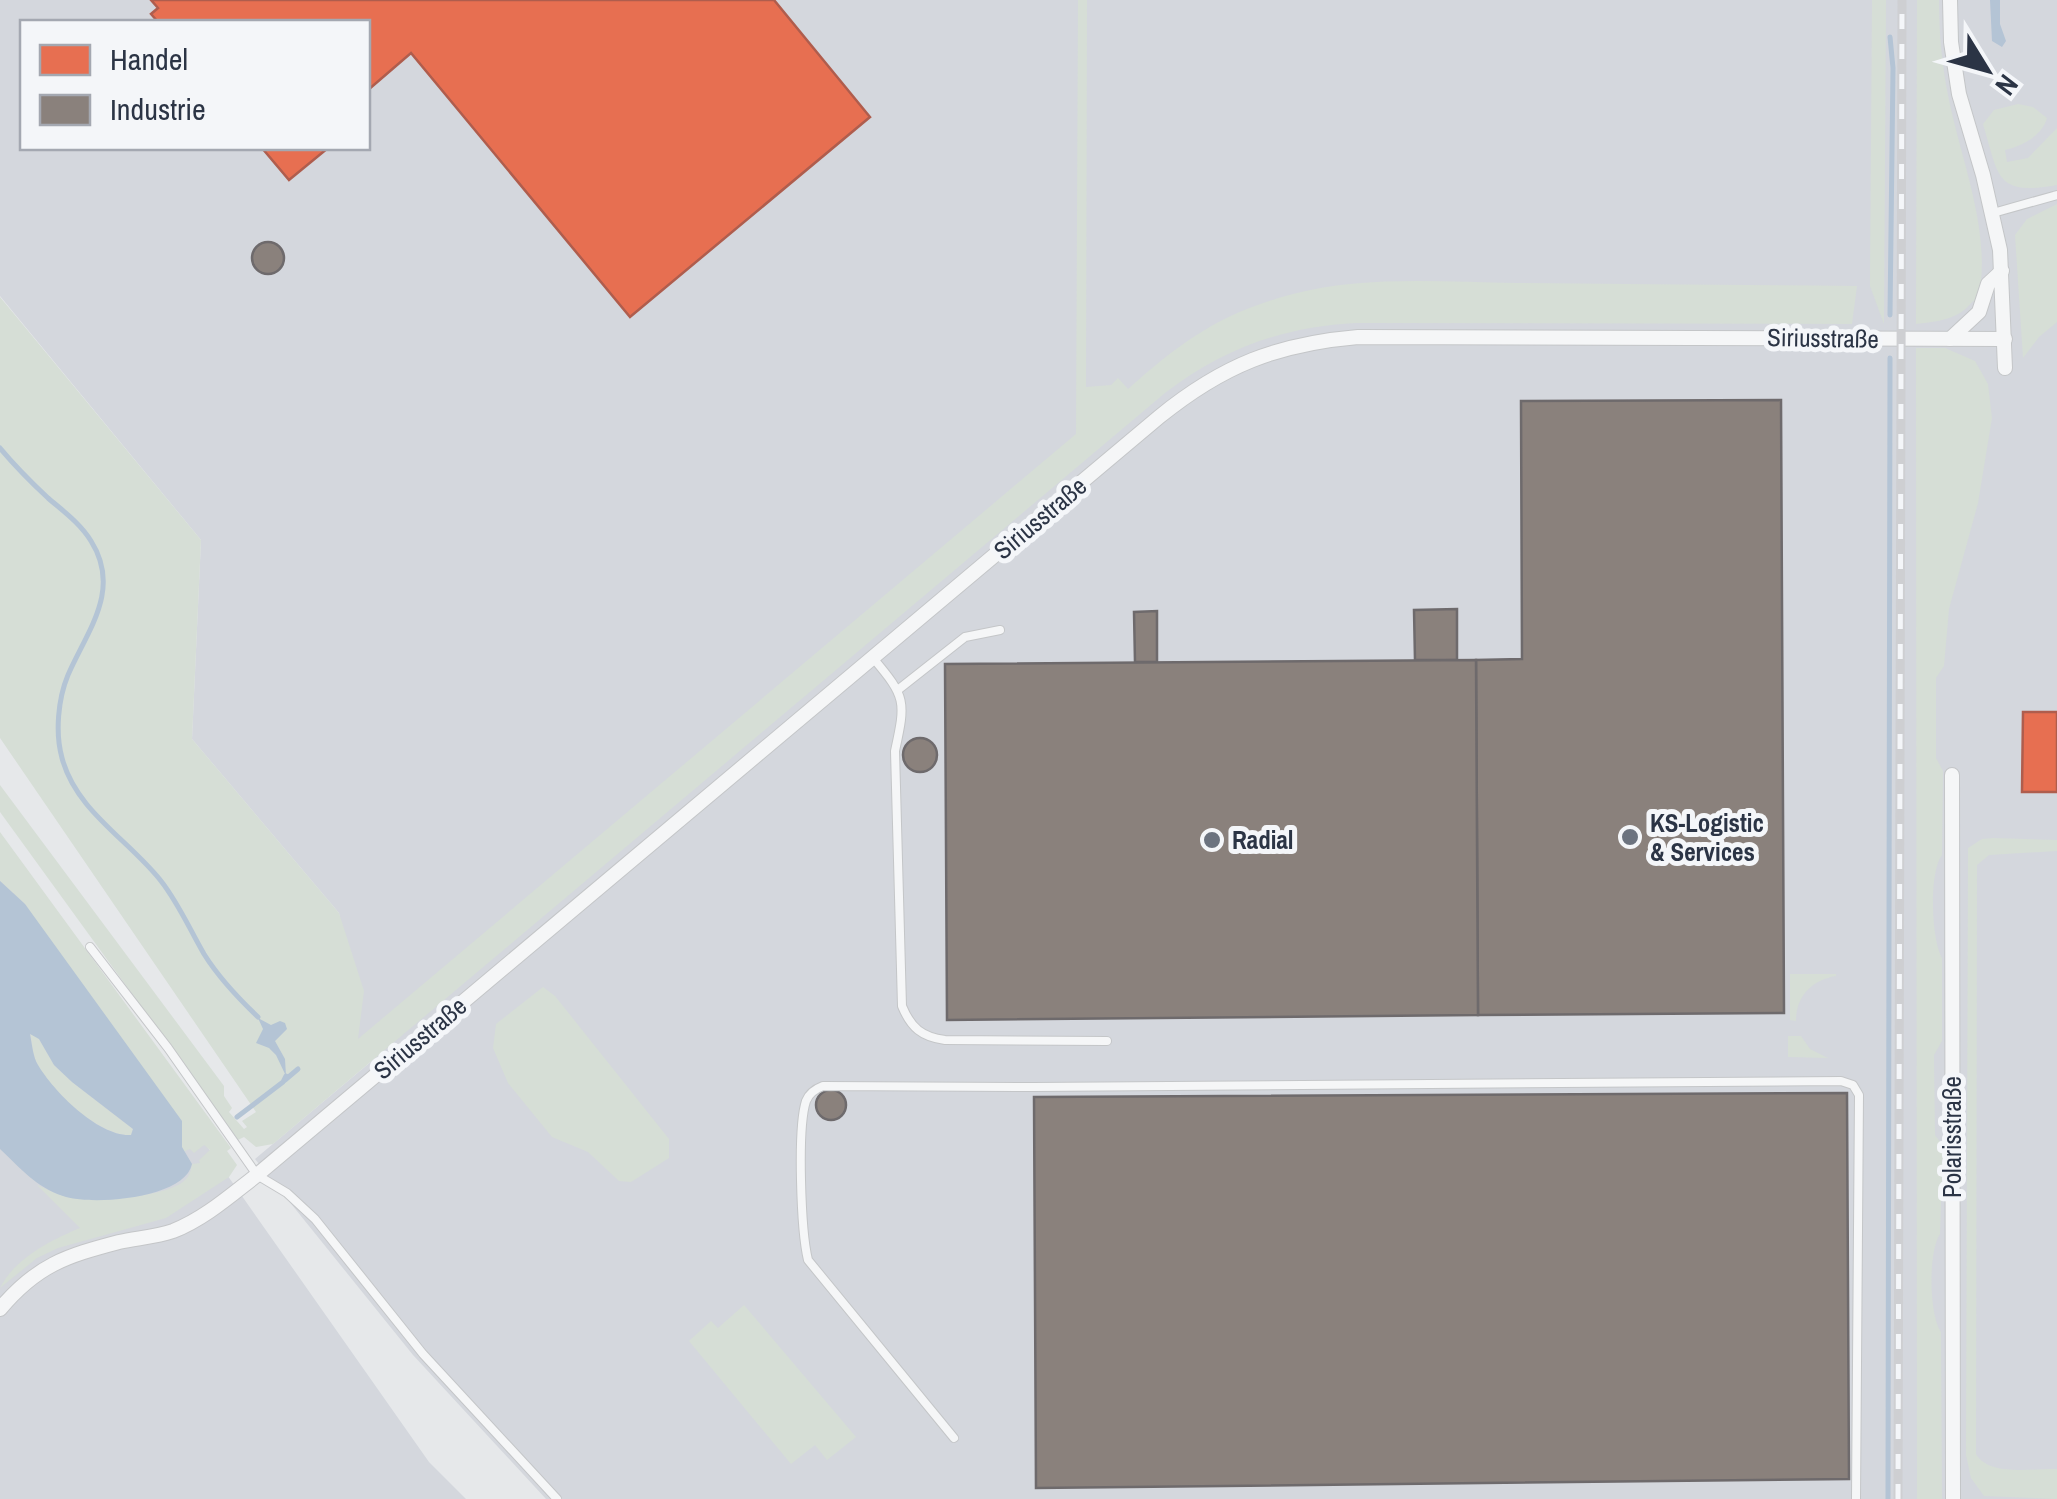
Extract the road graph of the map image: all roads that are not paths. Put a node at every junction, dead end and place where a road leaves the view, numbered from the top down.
1 (1950, 0) edge
2 (2057, 195) edge
3 (1993, 213) junction
4 (2002, 271) junction
5 (1950, 339) junction
6 (2005, 339) junction
7 (2005, 368) dead end
8 (1000, 630) dead end
9 (873, 658) junction
10 (899, 689) junction
11 (1952, 775) dead end
12 (90, 947) dead end
13 (1107, 1041) dead end
14 (257, 1175) junction
15 (0, 1309) edge
16 (954, 1438) dead end
17 (557, 1499) edge
18 (1856, 1499) edge
19 (1953, 1499) edge

1 - 3 street
2 - 3 lane
3 - 4 street
4 - 5 street
4 - 6 street
5 - 6 street, Siriusstraße
5 - 9 street, Siriusstraße
6 - 7 street
8 - 10 lane
9 - 10 lane
9 - 14 street, Siriusstraße
10 - 13 lane
11 - 19 street, Polarisstraße
12 - 14 lane
14 - 15 street, Siriusstraße
14 - 17 lane
16 - 18 lane

